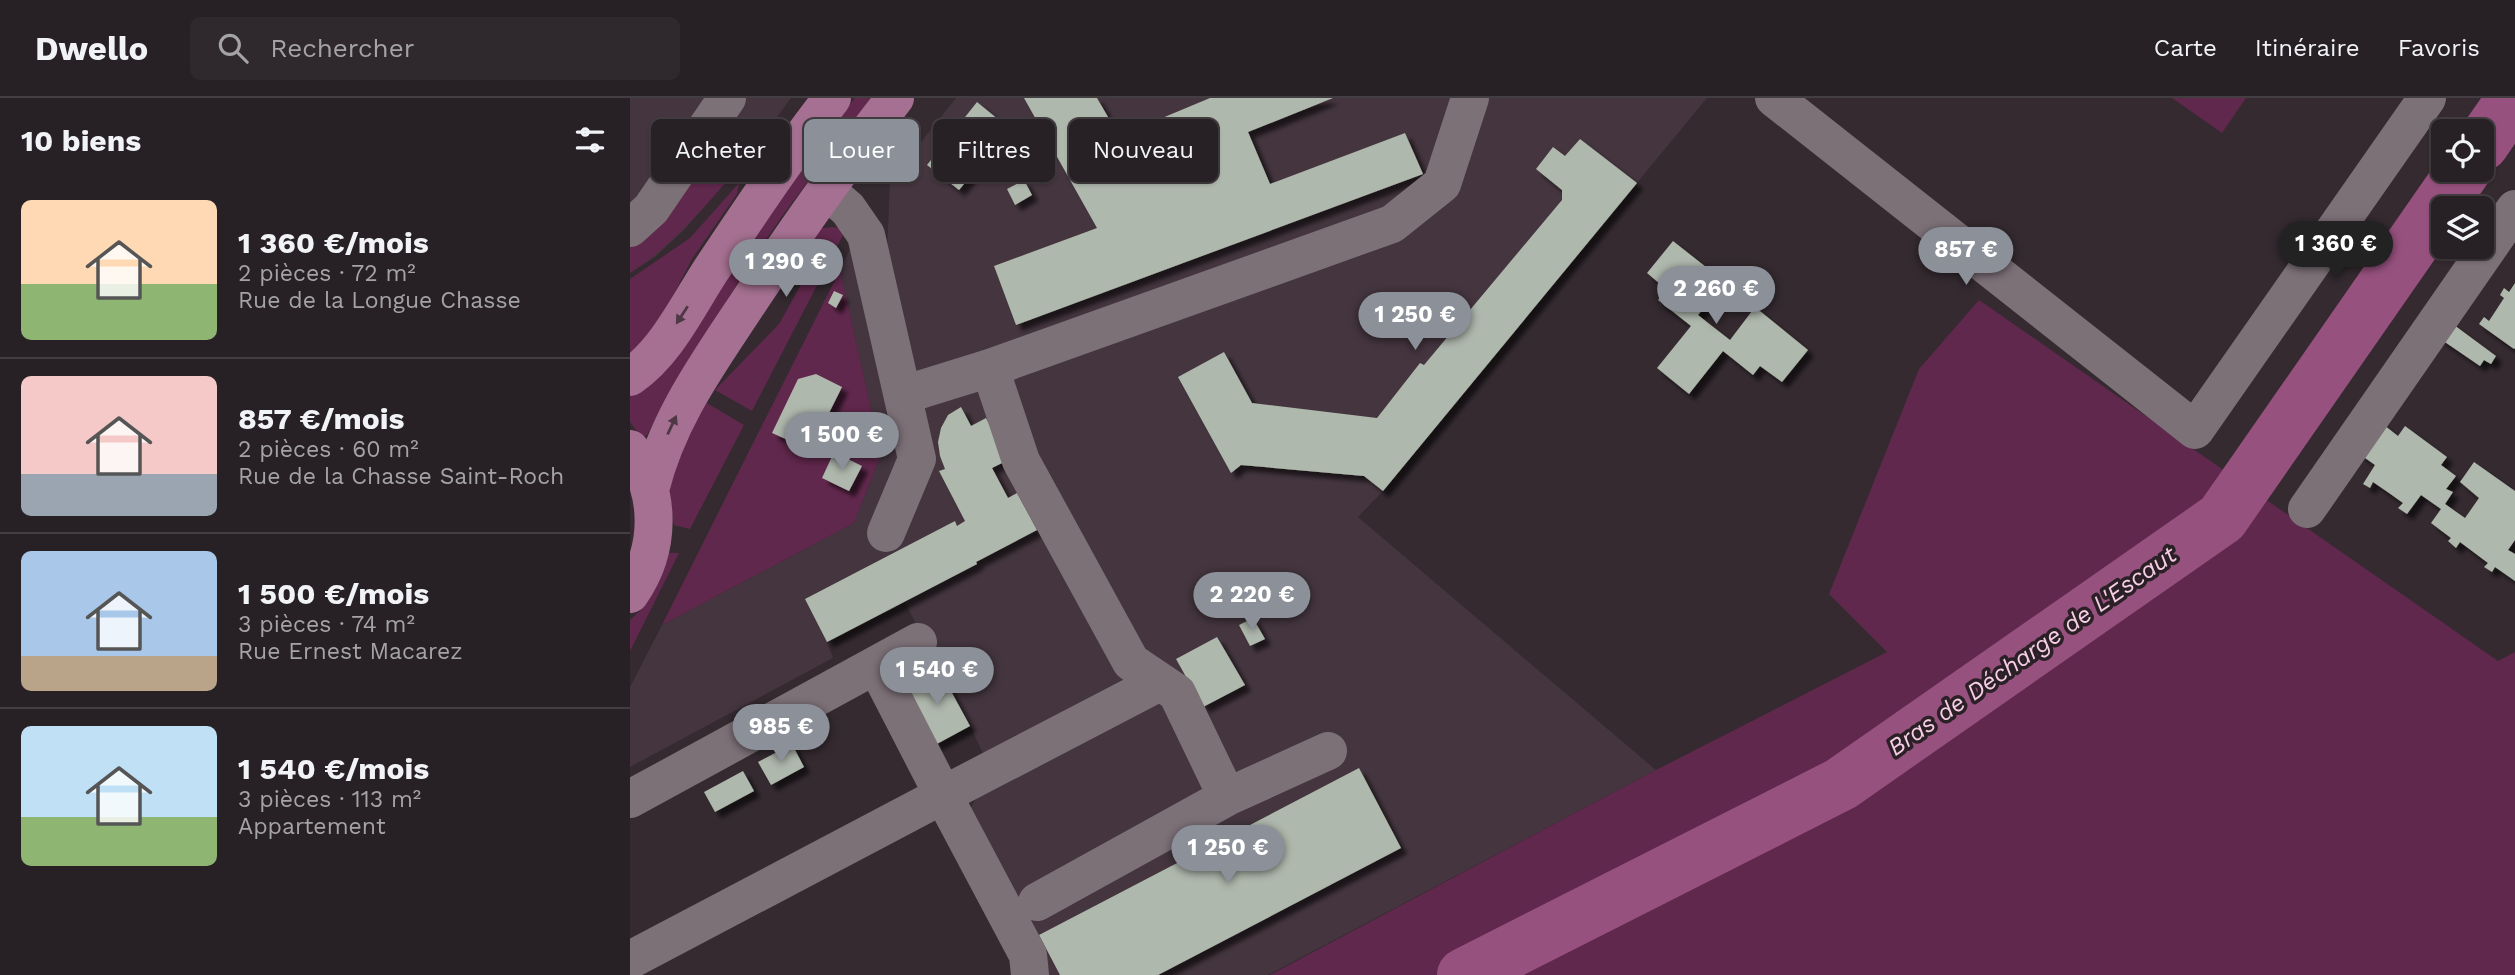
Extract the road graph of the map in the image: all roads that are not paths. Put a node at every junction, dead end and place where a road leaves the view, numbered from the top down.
1 (727, 98) edge
2 (832, 98) edge
3 (895, 98) edge
4 (1470, 98) edge
5 (1774, 98) edge
6 (2427, 98) edge
7 (826, 190) junction
8 (2515, 209) edge
9 (630, 228) edge
10 (990, 368) junction
11 (630, 377) edge
12 (903, 394) junction
13 (630, 449) edge
14 (650, 489) junction
15 (2308, 509) dead end
16 (886, 533) dead end
17 (630, 594) edge
18 (918, 642) dead end
19 (876, 665) junction
20 (1160, 682) junction
21 (1328, 751) dead end
22 (943, 796) junction
23 (1227, 797) junction
24 (630, 799) edge
25 (1037, 902) dead end
26 (630, 960) edge
27 (1030, 975) edge

1 - 9 street
2 -> 11 main road
3 - 7 main road
4 - 10 street
5 - 6 street
7 - 12 street
14 -> 7 main road
8 - 15 street
10 - 12 street
10 - 20 street
12 - 16 street
13 - 14 main road
14 - 17 main road
18 - 19 street
19 - 22 street
19 - 24 street
20 - 22 street
20 - 23 street
21 - 23 street
22 - 26 street
22 - 27 street
23 - 25 street

